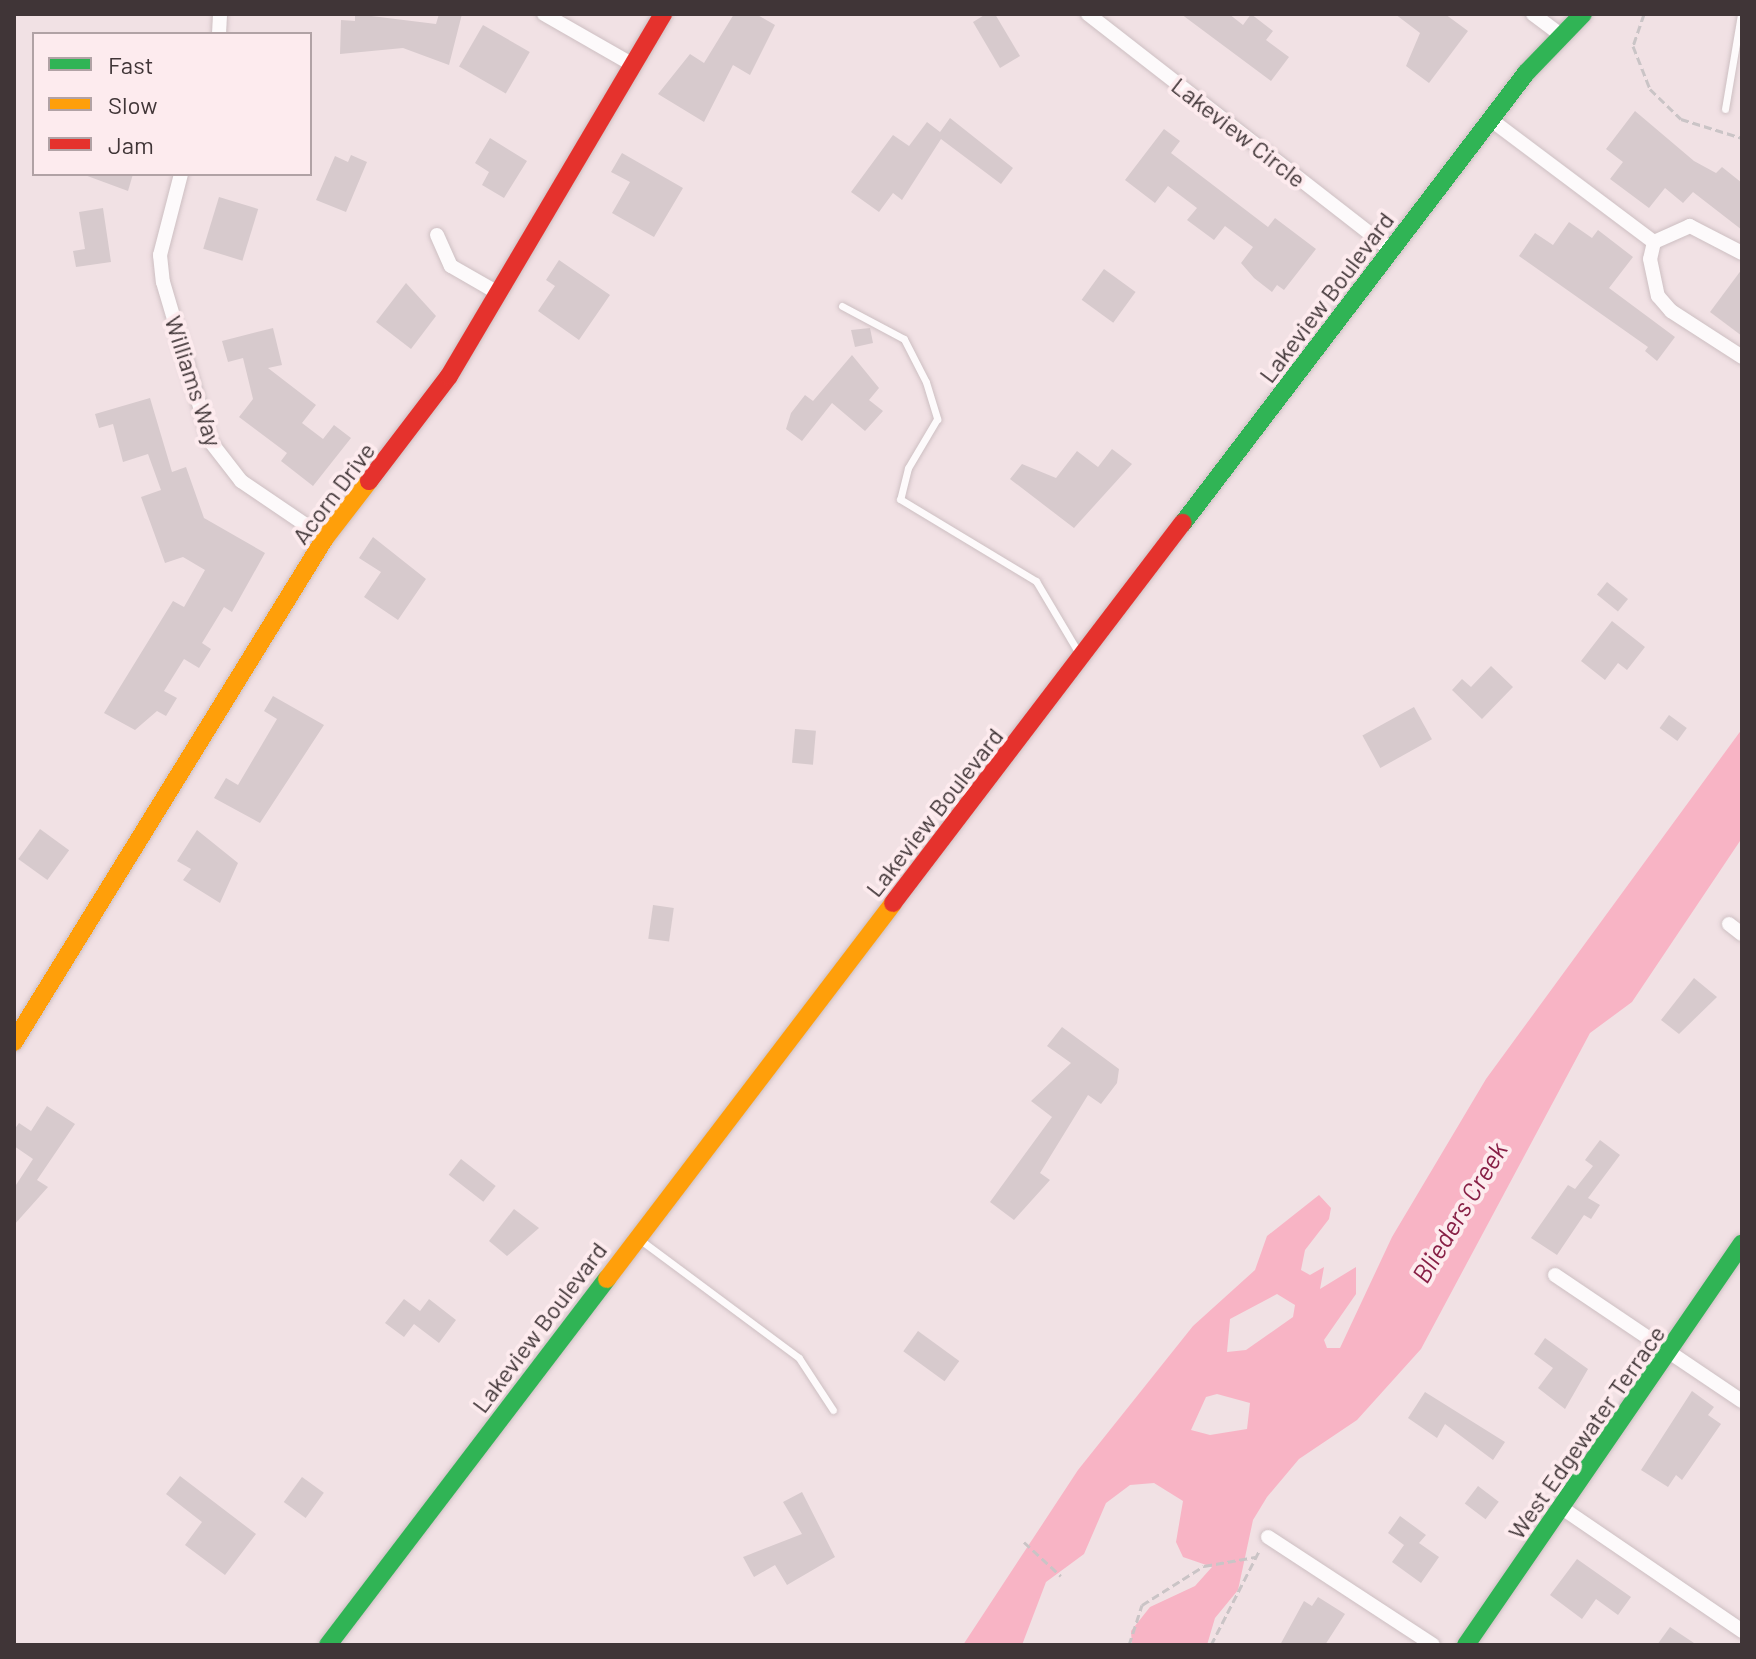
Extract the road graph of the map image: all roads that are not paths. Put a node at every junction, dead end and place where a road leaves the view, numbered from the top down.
1 (544, 14) edge
2 (663, 14) edge
3 (1088, 14) edge
4 (1533, 14) edge
5 (1583, 14) edge
6 (1741, 14) edge
7 (1561, 35) junction
8 (633, 65) junction
9 (1725, 109) dead end
10 (1490, 119) junction
11 (180, 176) edge
12 (437, 235) dead end
13 (1654, 242) junction
14 (1391, 250) junction
15 (1742, 253) edge
16 (498, 293) junction
17 (842, 306) dead end
18 (1742, 357) edge
19 (325, 538) junction
20 (1082, 659) junction
21 (1729, 924) dead end
22 (1742, 934) edge
23 (20, 1018) edge
24 (14, 1042) edge
25 (637, 1238) junction
26 (1742, 1244) edge
27 (1555, 1275) dead end
28 (1670, 1353) junction
29 (1742, 1401) edge
30 (833, 1410) dead end
31 (1562, 1508) junction
32 (1268, 1537) dead end
33 (1742, 1631) edge
34 (328, 1645) edge
35 (1433, 1645) edge
36 (1466, 1645) edge

1 - 8 street
2 - 8 street, Acorn Drive
3 - 14 street, Lakeview Circle
4 - 7 street
5 - 7 street, Lakeview Boulevard
6 - 9 lane
7 - 10 street, Lakeview Boulevard
8 - 16 street, Acorn Drive
10 - 13 street
10 - 14 street, Lakeview Boulevard
11 - 19 street, Williams Way
12 - 16 street
13 - 15 street
13 - 18 street
14 - 20 street, Lakeview Boulevard
16 - 19 street, Acorn Drive
17 - 20 lane
19 - 23 street, Acorn Drive
20 - 25 street, Lakeview Boulevard
21 - 22 street
23 - 24 street, Acorn Drive
25 - 30 lane
25 - 34 street, Lakeview Boulevard
26 - 28 street, West Edgewater Terrace
27 - 28 street
28 - 29 street
28 - 31 street, West Edgewater Terrace
31 - 33 street
31 - 36 street, West Edgewater Terrace
32 - 35 street

